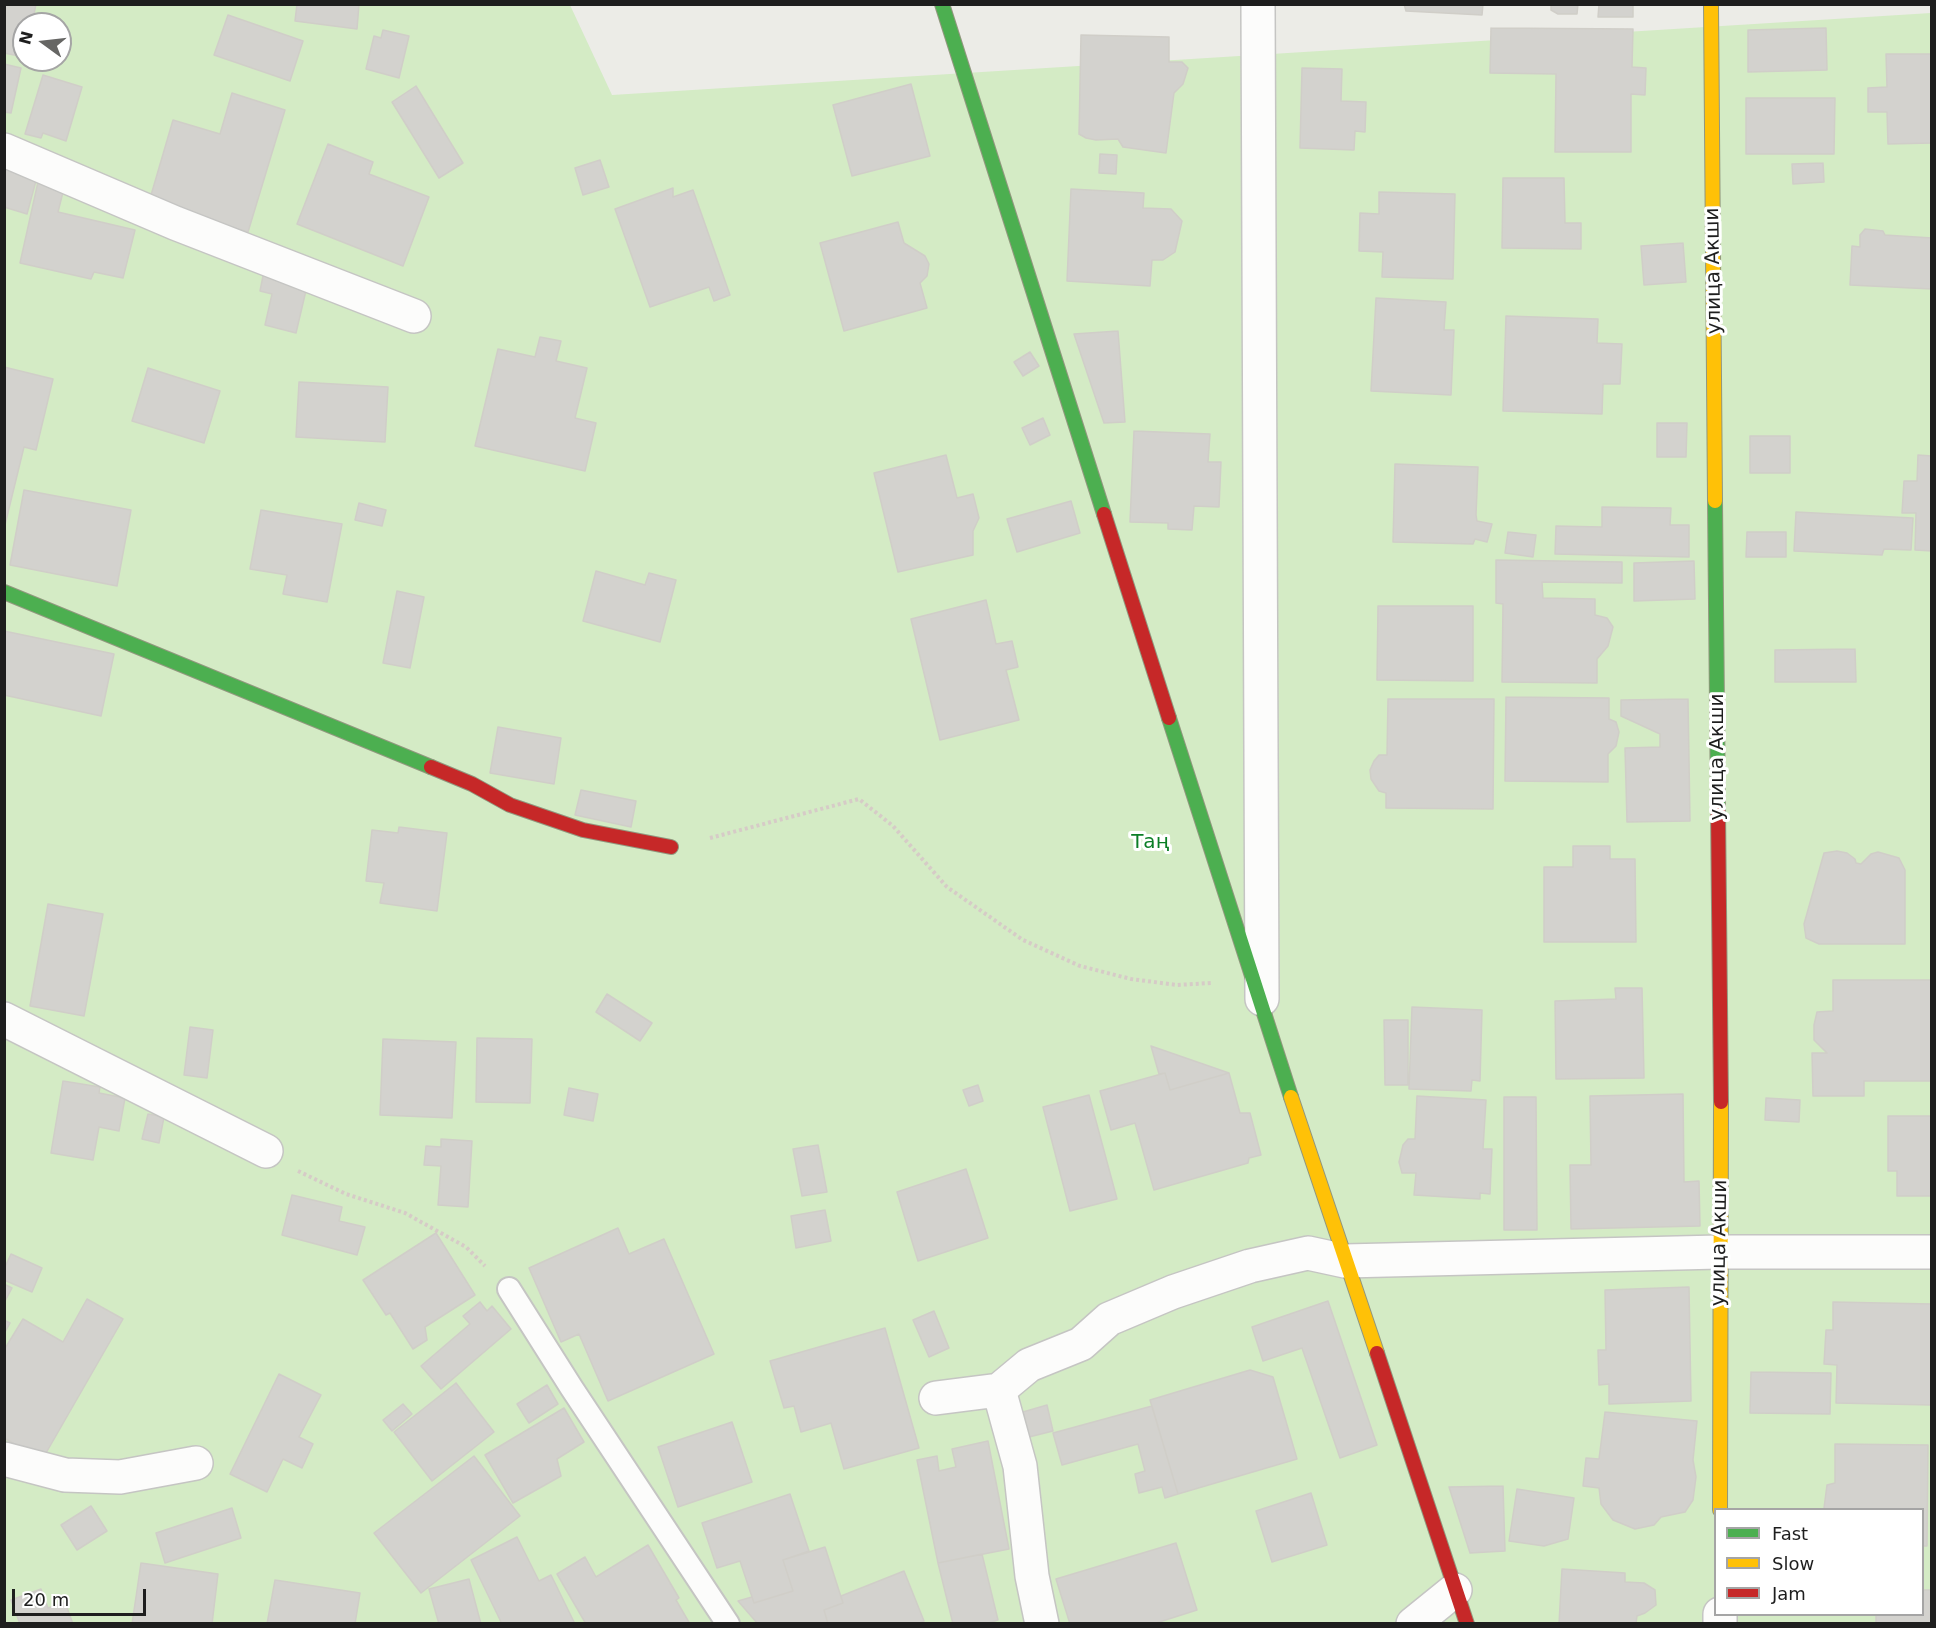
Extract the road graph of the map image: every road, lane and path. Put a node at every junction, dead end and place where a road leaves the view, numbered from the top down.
1 (942, 4) edge
2 (1258, 4) edge
3 (1711, 4) edge
4 (4, 150) edge
5 (414, 316) dead end
6 (4, 592) edge
7 (671, 847) joint
8 (1262, 1011) junction
9 (4, 1020) edge
10 (266, 1151) joint
11 (1719, 1252) junction
12 (1932, 1252) edge
13 (1345, 1261) junction
14 (509, 1289) joint
15 (999, 1390) junction
16 (936, 1398) dead end
17 (4, 1459) edge
18 (196, 1463) dead end
19 (1720, 1508) edge
20 (1455, 1590) junction
21 (728, 1623) edge
22 (1042, 1623) edge
23 (1413, 1623) edge
24 (1467, 1623) edge

1 - 8 street
2 - 8 street
3 - 11 street, улица Акши
4 - 5 street
6 - 7 street
7 - 8 path
8 - 13 street
9 - 10 street
10 - 14 path
11 - 12 street
11 - 13 street
11 - 19 street, улица Акши
13 - 15 street
13 - 20 street
14 - 21 lane
15 - 16 street
15 - 22 street
17 - 18 street
20 - 23 street
20 - 24 street

